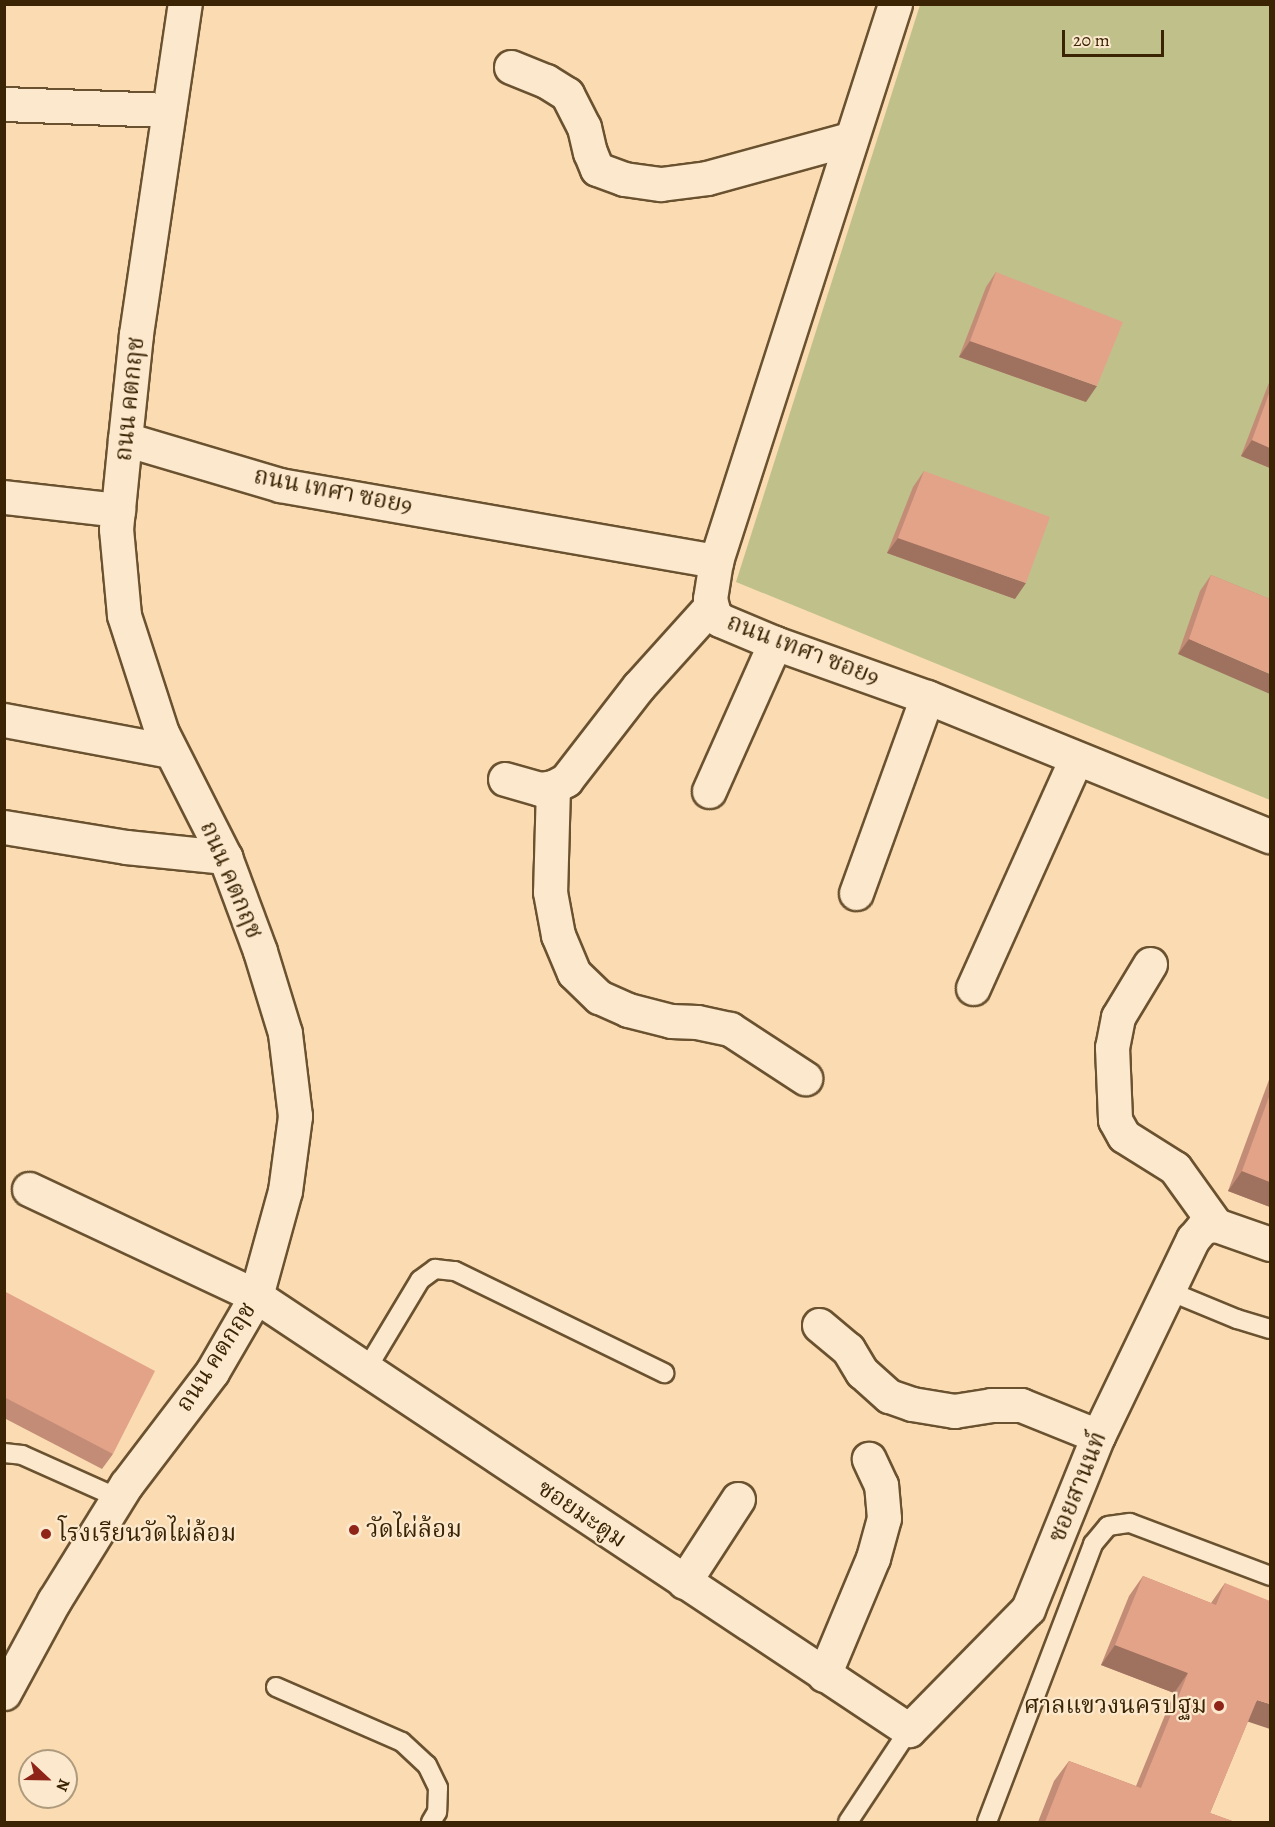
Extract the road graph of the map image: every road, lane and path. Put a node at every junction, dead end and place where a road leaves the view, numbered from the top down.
1 (185, 4) edge
2 (895, 4) edge
3 (511, 67) dead end
4 (4, 104) edge
5 (168, 110) junction
6 (850, 139) junction
7 (125, 439) junction
8 (4, 497) edge
9 (118, 510) junction
10 (716, 561) junction
11 (711, 606) junction
12 (776, 643) junction
13 (927, 697) junction
14 (4, 720) edge
15 (170, 751) junction
16 (1076, 759) junction
17 (505, 779) dead end
18 (553, 787) junction
19 (708, 791) dead end
20 (4, 827) edge
21 (1270, 836) edge
22 (225, 857) junction
23 (856, 893) dead end
24 (1150, 964) dead end
25 (973, 988) dead end
26 (805, 1078) dead end
27 (29, 1189) dead end
28 (1216, 1225) junction
29 (1270, 1244) edge
30 (1169, 1291) junction
31 (256, 1296) junction
32 (819, 1325) dead end
33 (1270, 1329) edge
34 (366, 1370) junction
35 (664, 1373) dead end
36 (1098, 1436) junction
37 (4, 1453) edge
38 (869, 1459) dead end
39 (118, 1498) junction
40 (738, 1499) dead end
41 (1270, 1576) edge
42 (684, 1582) junction
43 (824, 1675) junction
44 (276, 1687) dead end
45 (4, 1693) edge
46 (909, 1730) junction
47 (431, 1822) edge
48 (848, 1822) edge
49 (987, 1822) edge

1 - 5 street, ถนน คตกฤช
2 - 6 street
3 - 6 street
4 - 5 street
5 - 7 street, ถนน คตกฤช
6 - 10 street
7 - 9 street, ถนน คตกฤช
7 - 10 street, ถนน เทศา ซอย9
8 - 9 street
9 - 15 street, ถนน คตกฤช
10 - 11 street, ถนน เทศา ซอย9
11 - 12 street, ถนน เทศา ซอย9
11 - 18 street
12 - 13 street, ถนน เทศา ซอย9
12 - 19 street
13 - 16 street, ถนน เทศา ซอย9
13 - 23 street
14 - 15 street
15 - 22 street, ถนน คตกฤช
16 - 21 street, ถนน เทศา ซอย9
16 - 25 street
17 - 18 street
18 - 26 street
20 - 22 street
22 - 31 street, ถนน คตกฤช
24 - 28 street
27 - 31 street, ซอยมะตูม
28 - 29 street
28 - 30 street, ซอยสานนท์
30 - 33 lane
30 - 36 street, ซอยสานนท์
31 - 34 street, ซอยมะตูม
31 - 39 street, ถนน คตกฤช
32 - 36 street
34 - 35 lane
34 - 42 street, ซอยมะตูม
36 - 46 street, ซอยสานนท์
37 - 39 lane
38 - 43 street
39 - 45 street, ถนน คตกฤช
40 - 42 street
41 - 49 lane
42 - 43 street, ซอยมะตูม
43 - 46 street, ซอยมะตูม
44 - 47 lane
46 - 48 lane

